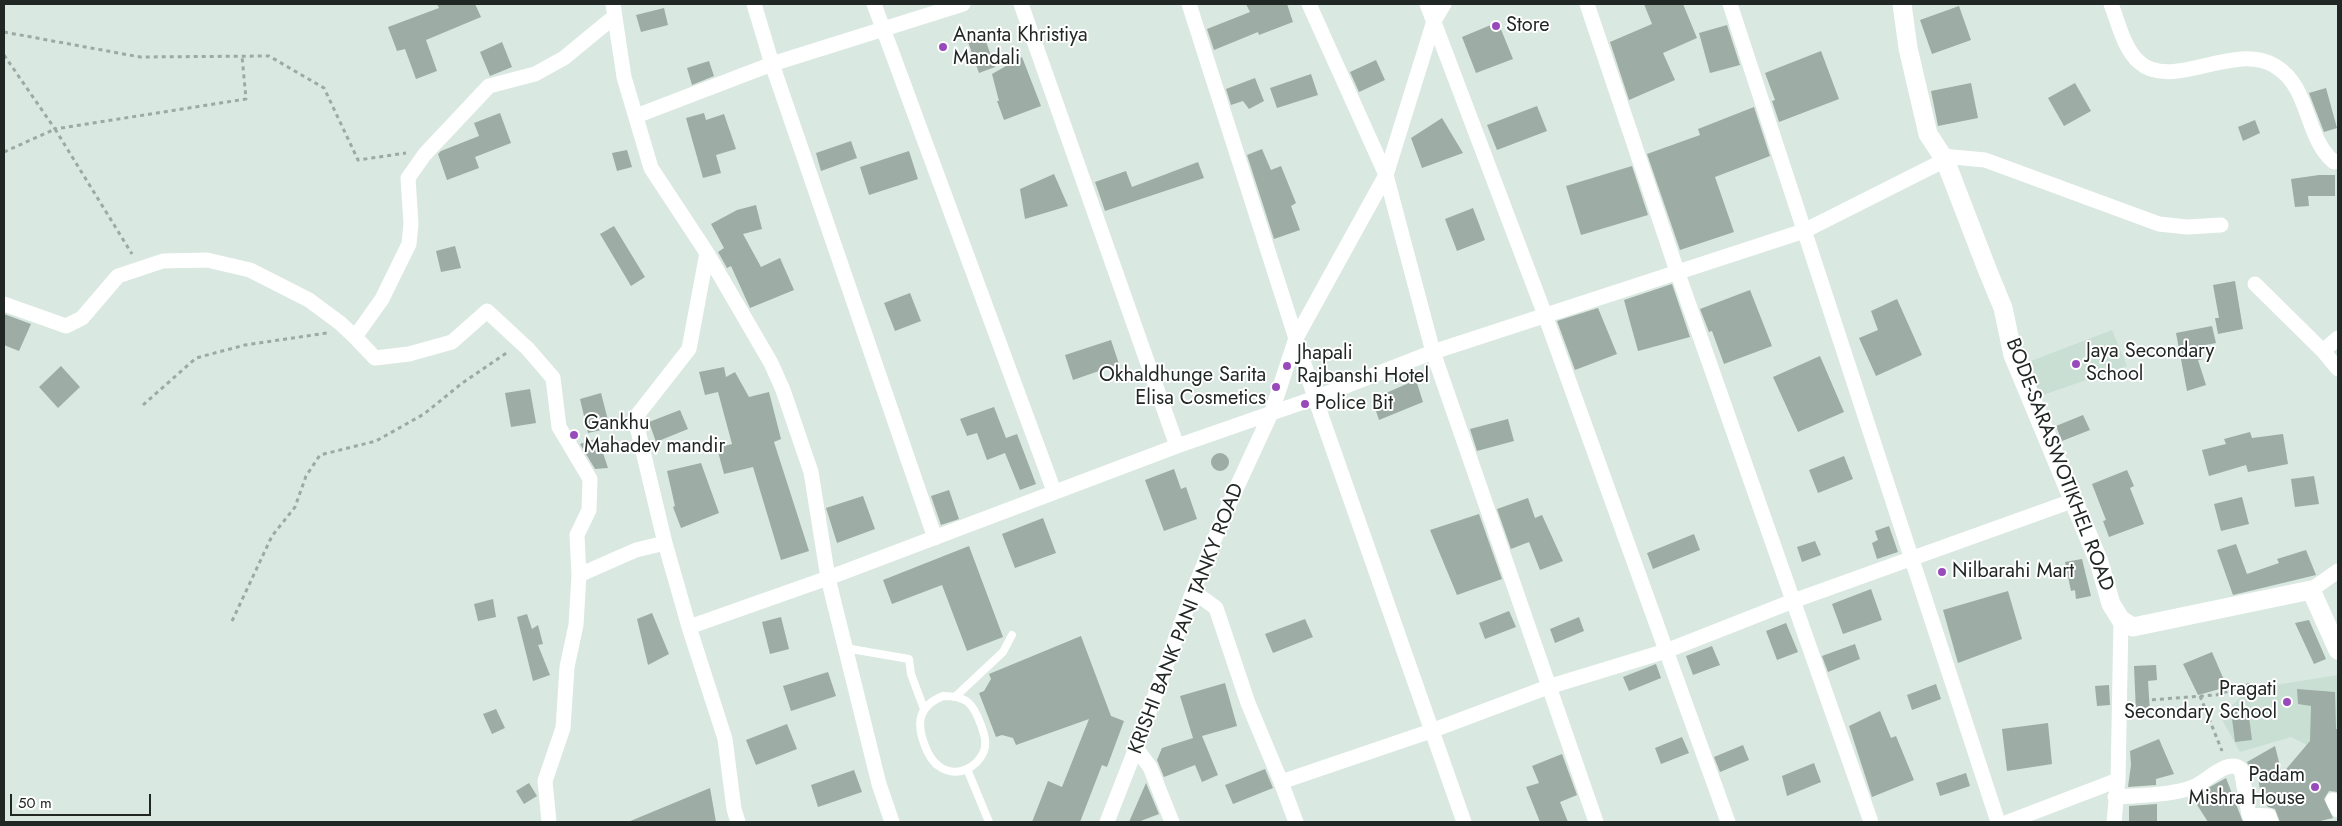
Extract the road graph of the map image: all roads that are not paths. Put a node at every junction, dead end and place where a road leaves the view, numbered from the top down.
1 (754, 4) edge
2 (874, 4) edge
3 (963, 4) edge
4 (1189, 4) edge
5 (1309, 4) edge
6 (1428, 4) edge
7 (1444, 4) edge
8 (1587, 4) edge
9 (1730, 4) edge
10 (1902, 4) edge
11 (2111, 4) edge
12 (1023, 5) edge
13 (614, 10) edge
14 (1434, 21) junction
15 (883, 30) junction
16 (772, 64) junction
17 (636, 116) junction
18 (1943, 158) junction
19 (2338, 162) edge
20 (1386, 176) junction
21 (2221, 225) dead end
22 (1804, 231) junction
23 (707, 253) junction
24 (1677, 271) junction
25 (2255, 284) dead end
26 (4, 304) edge
27 (1545, 314) junction
28 (351, 333) junction
29 (1296, 338) junction
30 (2338, 338) edge
31 (2323, 351) junction
32 (1434, 352) junction
33 (2338, 369) edge
34 (1315, 398) junction
35 (1272, 411) junction
36 (1177, 446) junction
37 (1054, 491) junction
38 (2072, 501) junction
39 (935, 538) junction
40 (665, 542) junction
41 (1910, 559) junction
42 (2338, 571) edge
43 (579, 575) junction
44 (828, 578) junction
45 (2311, 590) junction
46 (1193, 591) junction
47 (1793, 601) junction
48 (2121, 620) junction
49 (689, 628) junction
50 (1012, 635) dead end
51 (845, 648) junction
52 (2338, 650) edge
53 (1666, 651) junction
54 (1548, 687) junction
55 (956, 696) junction
56 (924, 710) junction
57 (1431, 730) junction
58 (1136, 748) junction
59 (968, 769) junction
60 (2118, 780) junction
61 (1282, 782) junction
62 (2115, 796) junction
63 (2336, 806) edge
64 (2338, 816) edge
65 (549, 822) edge
66 (738, 822) edge
67 (892, 822) edge
68 (989, 822) edge
69 (1107, 822) edge
70 (1172, 822) edge
71 (1296, 822) edge
72 (1464, 822) edge
73 (1596, 822) edge
74 (1728, 822) edge
75 (1871, 822) edge
76 (1998, 822) edge
77 (2008, 822) edge
78 (2114, 822) edge
79 (2271, 822) edge

1 - 16 street
2 - 15 street
3 - 15 street
4 - 29 street
5 - 20 street
6 - 14 street
7 - 14 street, KRISHI BANK PANI TANKY ROAD
8 - 24 street
9 - 22 street
10 - 18 street, BODE-SARASWOTIKHEL ROAD
11 - 19 street
12 - 36 street
13 - 17 street
13 - 28 street
14 - 20 street, KRISHI BANK PANI TANKY ROAD
14 - 27 street
15 - 16 street
15 - 37 street
16 - 17 street
16 - 39 street
17 - 23 street
18 - 21 street
18 - 22 street
18 - 38 street, BODE-SARASWOTIKHEL ROAD
20 - 29 street, KRISHI BANK PANI TANKY ROAD
20 - 32 street
22 - 24 street
22 - 41 street
23 - 40 street
23 - 44 street
24 - 27 street
24 - 47 street
25 - 31 street
26 - 28 street
27 - 32 street
27 - 53 street
28 - 43 street
29 - 34 street
29 - 35 street, KRISHI BANK PANI TANKY ROAD
30 - 31 street
31 - 33 street
32 - 34 street
32 - 54 street
34 - 35 street
34 - 57 street
35 - 36 street
35 - 46 street, KRISHI BANK PANI TANKY ROAD
36 - 37 street
37 - 39 street
38 - 41 street
38 - 48 street, BODE-SARASWOTIKHEL ROAD
39 - 44 street
40 - 43 street
40 - 49 street
41 - 47 street
41 - 76 street
42 - 45 street
43 - 65 street
44 - 49 street
44 - 51 street
45 - 48 street
45 - 52 street
46 - 58 street, KRISHI BANK PANI TANKY ROAD
46 - 61 street
47 - 53 street
47 - 75 street
48 - 60 street
49 - 66 street
50 - 55 lane
51 - 56 lane
51 - 67 street
53 - 54 street
53 - 74 street
54 - 57 street
54 - 73 street
55 - 56 lane
55 - 59 lane
56 - 59 lane
57 - 61 street
57 - 72 street
58 - 69 street, KRISHI BANK PANI TANKY ROAD
58 - 70 street
59 - 68 lane
60 - 62 street
60 - 77 street
61 - 71 street
62 - 78 street
62 - 79 street
63 - 64 street

